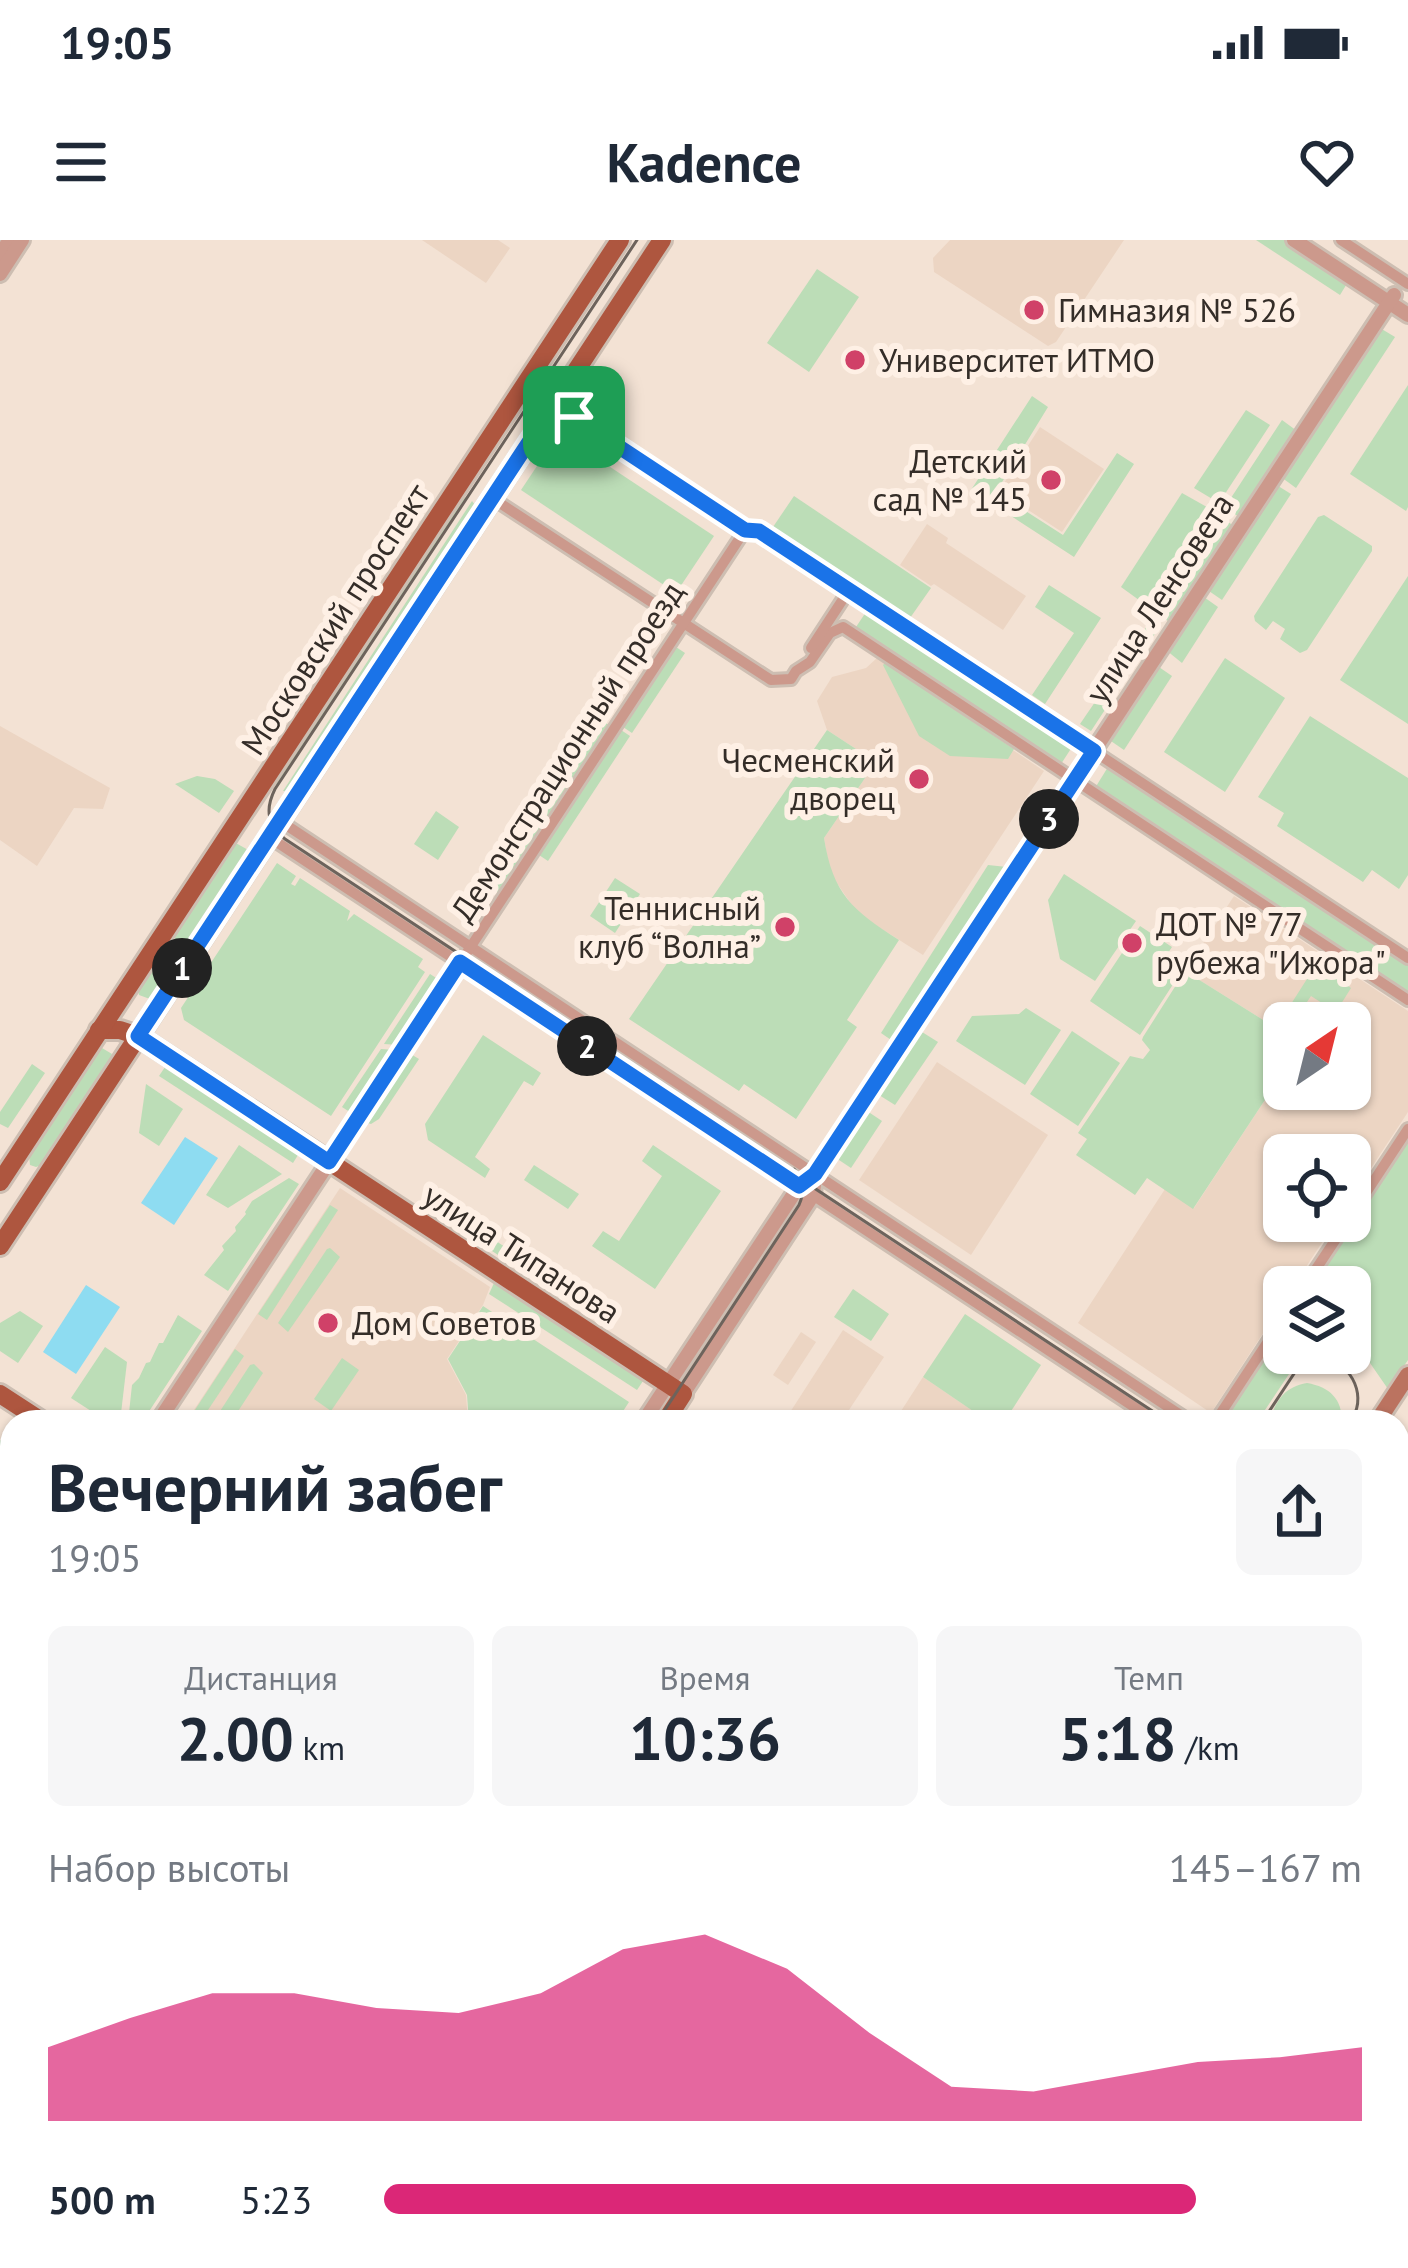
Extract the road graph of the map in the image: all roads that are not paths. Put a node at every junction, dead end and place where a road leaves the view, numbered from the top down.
1 (10, 240) edge
2 (22, 240) edge
3 (620, 240) edge
4 (662, 240) edge
5 (1294, 240) edge
6 (1311, 240) edge
7 (1333, 248) edge
8 (0, 254) edge
9 (0, 274) edge
10 (1408, 284) edge
11 (1397, 301) edge
12 (1408, 315) edge
13 (525, 385) junction
14 (554, 404) junction
15 (492, 498) junction
16 (745, 530) junction
17 (849, 590) junction
18 (684, 623) junction
19 (796, 671) junction
20 (1094, 751) junction
21 (1075, 780) junction
22 (274, 829) junction
23 (471, 947) junction
24 (1408, 958) edge
25 (460, 962) junction
26 (1408, 1000) edge
27 (100, 1030) junction
28 (138, 1036) junction
29 (1408, 1129) edge
30 (28, 1139) junction
31 (0, 1152) edge
32 (329, 1162) junction
33 (815, 1174) junction
34 (0, 1182) edge
35 (40, 1185) junction
36 (1371, 1185) edge
37 (799, 1186) junction
38 (813, 1196) junction
39 (0, 1246) edge
40 (1263, 1349) edge
41 (1408, 1375) edge
42 (675, 1389) junction
43 (166, 1410) edge
44 (655, 1410) edge
45 (669, 1410) edge
46 (1139, 1410) edge
47 (1173, 1410) edge
48 (1223, 1410) edge
49 (1385, 1410) edge

1 - 8 street
2 - 9 street
3 - 13 main road, Московский проспект
4 - 14 main road, Московский проспект
5 - 7 street
6 - 7 street
7 - 10 street
7 - 11 street
11 - 12 street
11 - 20 street, улица Ленсовета
13 - 14 street
13 - 27 main road, Московский проспект
14 - 15 main road, Московский проспект
14 - 16 street
15 - 18 street
15 - 22 main road, Московский проспект
16 - 17 street
16 - 18 street, Демонстрационный проезд
17 - 19 street
17 - 20 street
18 - 19 street
18 - 23 street, Демонстрационный проезд
19 - 21 street
20 - 21 street, улица Ленсовета
20 - 24 street
21 - 26 street
21 - 33 street, улица Ленсовета
22 - 23 street
22 - 25 street
22 - 28 main road, Московский проспект
23 - 25 street, Демонстрационный проезд
23 - 33 street
25 - 32 street, Демонстрационный проезд
25 - 37 street
27 - 28 main road
27 - 30 main road, Московский проспект
28 - 32 main road, улица Типанова
28 - 35 main road, Московский проспект
29 - 36 street
30 - 31 main road
30 - 34 main road, Московский проспект
32 - 42 main road, улица Типанова
32 - 43 street, Демонстрационный проезд
33 - 37 street, улица Ленсовета
33 - 38 street, улица Ленсовета
33 - 47 street
34 - 35 main road, Московский проспект
35 - 39 main road, Московский проспект
37 - 38 street
37 - 42 street, улица Ленсовета
38 - 42 street, улица Ленсовета
38 - 46 street
40 - 48 street
41 - 49 main road
42 - 44 street, улица Ленсовета
42 - 45 main road, улица Ленсовета

